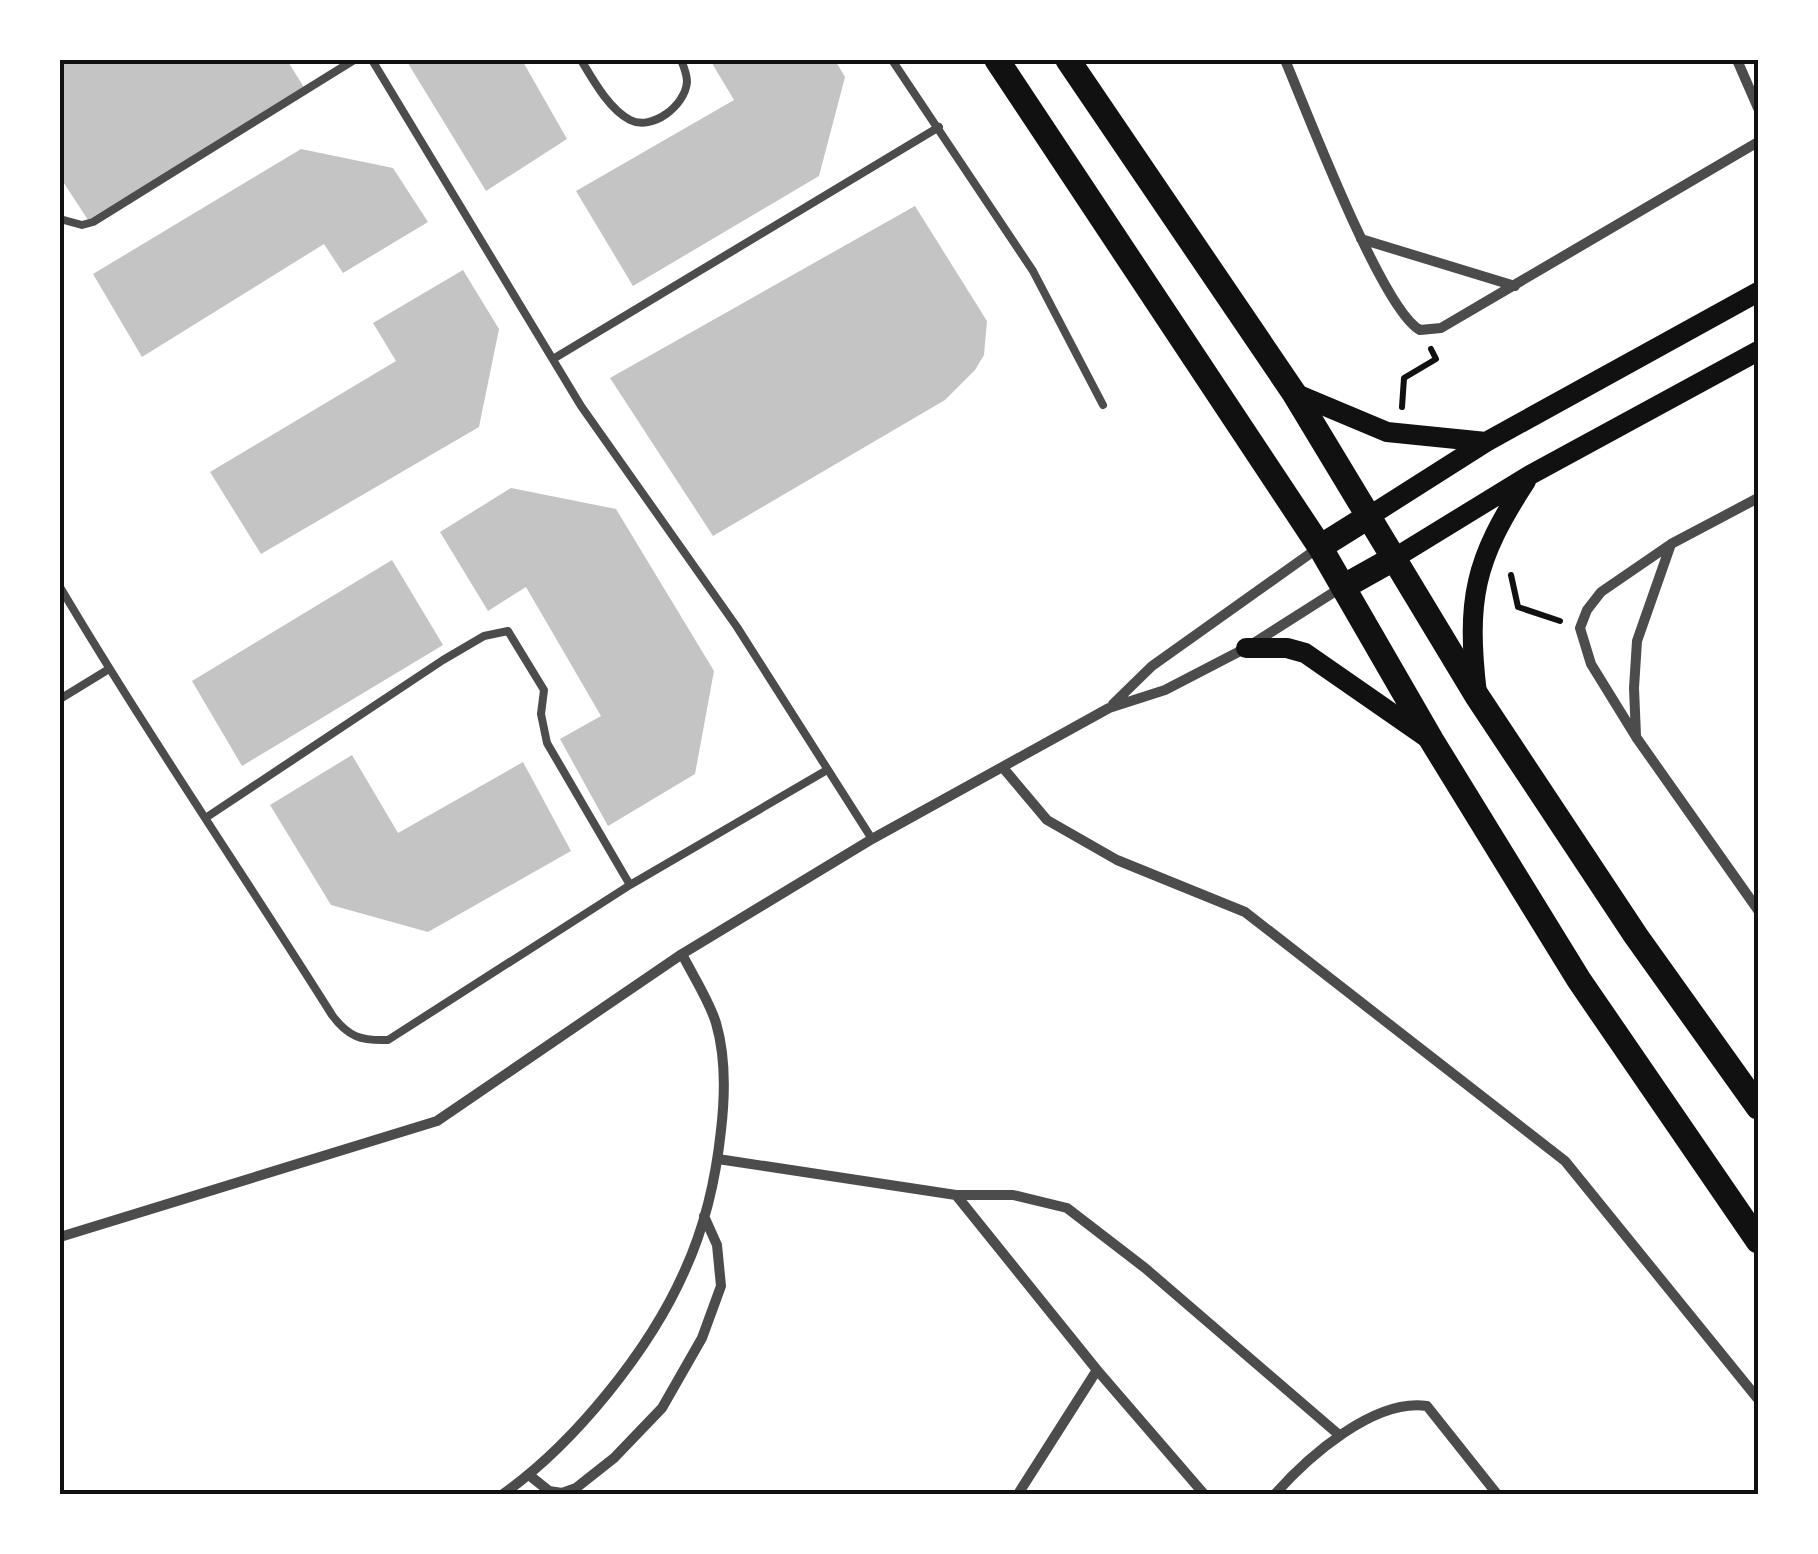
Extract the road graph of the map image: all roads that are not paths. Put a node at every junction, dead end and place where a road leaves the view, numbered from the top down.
1 (354, 60) edge
2 (372, 60) edge
3 (581, 60) edge
4 (681, 60) edge
5 (892, 60) edge
6 (996, 60) edge
7 (1068, 60) edge
8 (1285, 60) edge
9 (1737, 60) edge
10 (1758, 108) edge
11 (939, 127) junction
12 (1758, 142) edge
13 (60, 219) edge
14 (1361, 239) junction
15 (1515, 286) junction
16 (1758, 292) edge
17 (1758, 351) edge
18 (553, 359) junction
19 (1294, 393) junction
20 (1103, 404) dead end
21 (1486, 442) junction
22 (1530, 475) junction
23 (1758, 498) edge
24 (1368, 517) junction
25 (1671, 544) junction
26 (1320, 547) junction
27 (1392, 559) junction
28 (60, 587) edge
29 (1343, 587) junction
30 (1246, 648) junction
31 (109, 669) junction
32 (1477, 696) junction
33 (60, 698) edge
34 (1109, 708) junction
35 (1636, 737) junction
36 (1432, 740) junction
37 (1004, 768) junction
38 (827, 770) junction
39 (207, 817) junction
40 (872, 839) junction
41 (630, 886) junction
42 (1758, 910) edge
43 (682, 954) junction
44 (1758, 1107) edge
45 (718, 1159) junction
46 (956, 1194) junction
47 (704, 1216) junction
48 (61, 1234) edge
49 (1758, 1241) edge
50 (1097, 1370) junction
51 (1758, 1399) edge
52 (1338, 1434) junction
53 (529, 1475) junction
54 (503, 1494) edge
55 (1018, 1494) edge
56 (1204, 1494) edge
57 (1275, 1494) edge
58 (1497, 1494) edge

1 - 13 lane
2 - 18 lane
3 - 4 lane
5 - 11 lane
6 - 26 main road
7 - 19 main road
8 - 14 street
9 - 10 street
11 - 18 lane
11 - 20 lane
12 - 15 street
14 - 15 street
14 - 15 street
16 - 21 main road
17 - 22 main road
18 - 38 lane
19 - 21 main road
19 - 24 main road
21 - 24 main road
22 - 27 main road
22 - 32 main road
23 - 25 street
24 - 26 main road
24 - 27 main road
25 - 35 street
25 - 35 street
26 - 29 main road
26 - 34 street
27 - 29 main road
27 - 32 main road
28 - 31 lane
29 - 30 street
29 - 36 main road
30 - 34 street
30 - 36 main road
31 - 33 lane
31 - 39 lane
32 - 44 main road
34 - 37 street
35 - 42 street
36 - 49 main road
37 - 40 street
37 - 51 street
38 - 40 lane
38 - 41 lane
39 - 41 lane
39 - 41 lane
40 - 43 street
43 - 45 street
43 - 48 street
45 - 46 street
45 - 47 street
46 - 50 street
46 - 52 street
47 - 53 street
47 - 53 street
50 - 55 street
50 - 56 street
52 - 57 street
52 - 58 street
53 - 54 street

